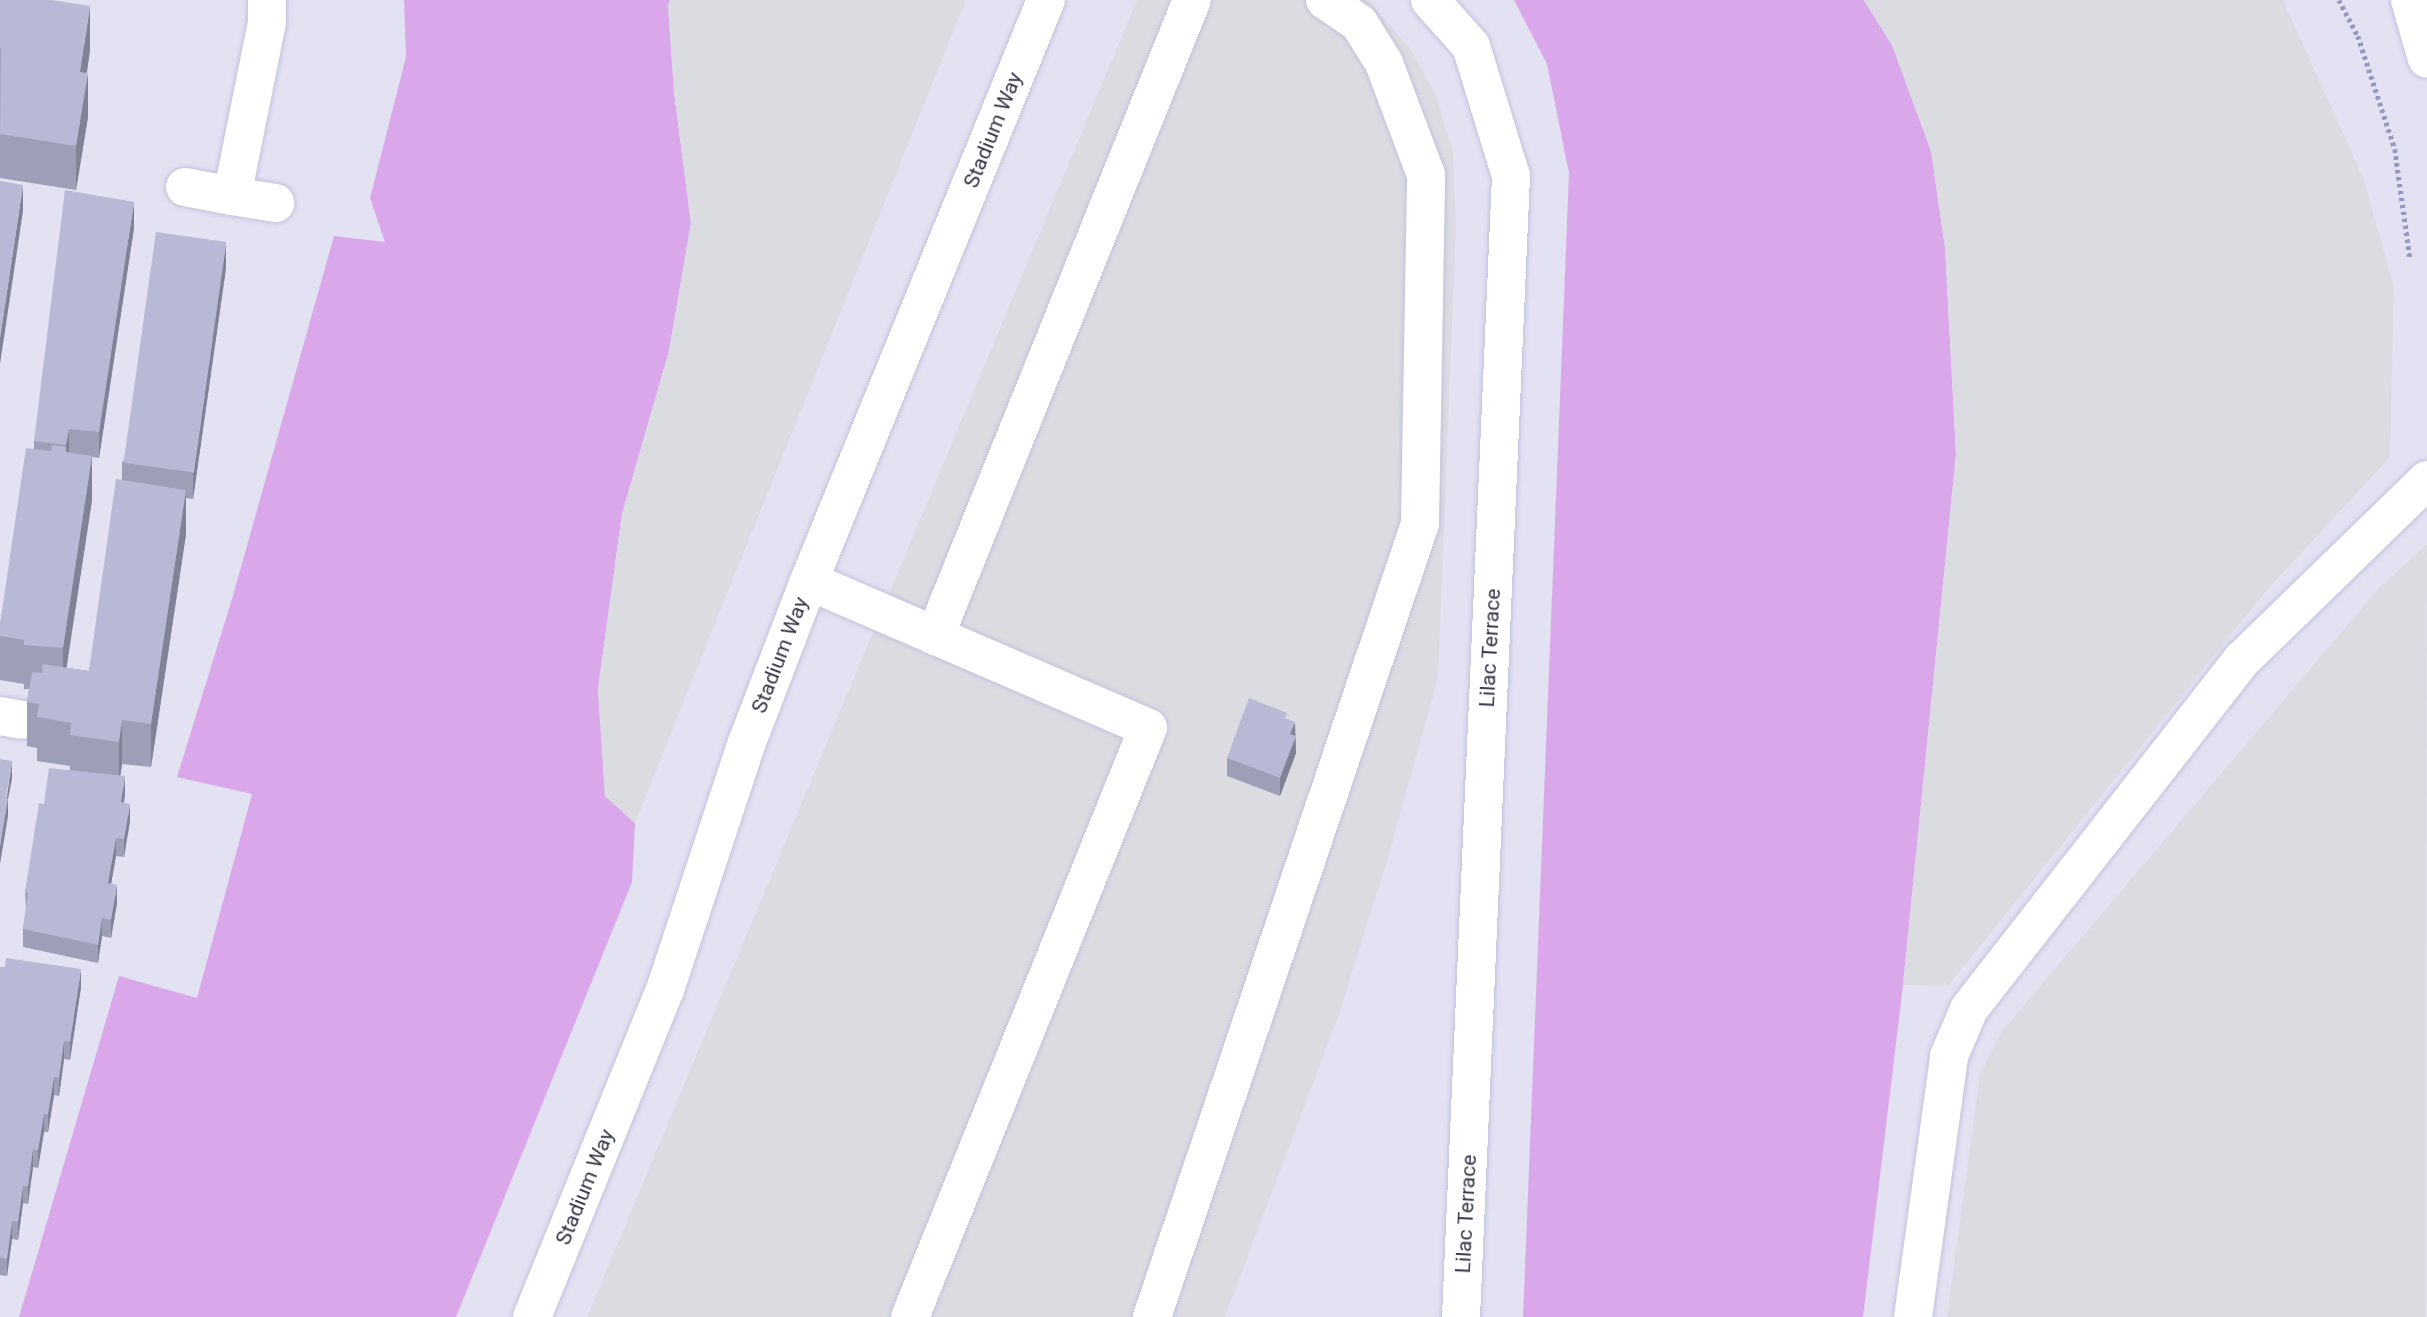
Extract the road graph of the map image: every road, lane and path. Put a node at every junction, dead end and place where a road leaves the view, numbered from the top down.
1 (267, 0) edge
2 (1046, 0) edge
3 (1192, 0) edge
4 (1325, 0) edge
5 (1430, 0) edge
6 (2339, 0) edge
7 (2410, 0) edge
8 (2427, 59) edge
9 (185, 187) dead end
10 (232, 196) junction
11 (275, 203) dead end
12 (2410, 258) dead end
13 (2427, 480) edge
14 (809, 581) junction
15 (935, 636) junction
16 (532, 1317) edge
17 (910, 1317) edge
18 (1152, 1317) edge
19 (1461, 1317) edge
20 (1913, 1317) edge

1 - 10 street
2 - 14 street, Stadium Way
3 - 15 street
4 - 18 street
5 - 19 street, Lilac Terrace
6 - 12 path
7 - 8 street
9 - 10 street
10 - 11 street
13 - 20 street
14 - 15 street
14 - 16 street, Stadium Way
15 - 17 street

